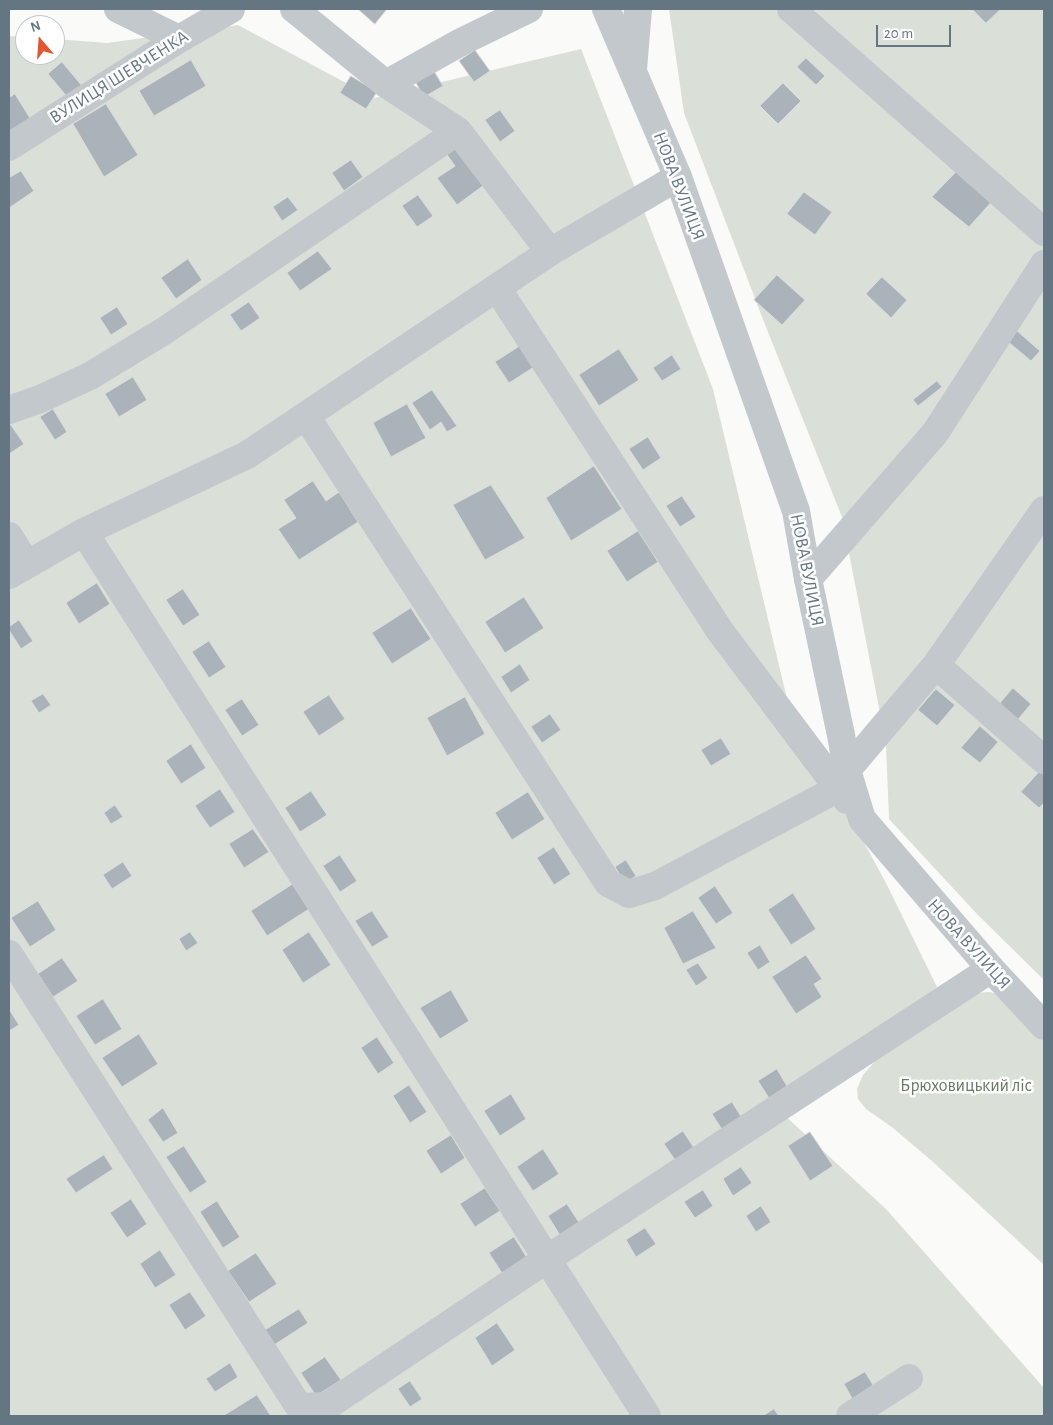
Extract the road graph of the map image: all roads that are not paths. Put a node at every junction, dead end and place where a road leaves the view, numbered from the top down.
1 (118, 9) edge
2 (231, 9) edge
3 (294, 9) edge
4 (529, 9) edge
5 (606, 9) edge
6 (638, 9) edge
7 (791, 9) edge
8 (179, 38) junction
9 (632, 69) junction
10 (386, 84) junction
11 (458, 131) junction
12 (9, 147) edge
13 (678, 177) junction
14 (1044, 232) edge
15 (550, 252) junction
16 (1044, 264) edge
17 (497, 288) junction
18 (9, 410) edge
19 (306, 416) junction
20 (1044, 510) edge
21 (84, 532) junction
22 (9, 536) edge
23 (18, 569) edge
24 (808, 579) junction
25 (936, 665) junction
26 (1044, 760) edge
27 (842, 779) junction
28 (9, 954) edge
29 (991, 969) junction
30 (1044, 1026) edge
31 (546, 1259) junction
32 (908, 1378) dead end
33 (647, 1416) edge
34 (850, 1416) edge

1 - 8 street
2 - 8 street, ВУЛИЦЯ ШЕВЧЕНКА
3 - 10 street
4 - 10 street
5 - 9 street, НОВА ВУЛИЦЯ
6 - 9 street, НОВА ВУЛИЦЯ
7 - 14 street
8 - 12 street, ВУЛИЦЯ ШЕВЧЕНКА
9 - 13 street, НОВА ВУЛИЦЯ
10 - 11 street
11 - 15 street
11 - 18 street
13 - 15 street
13 - 24 street, НОВА ВУЛИЦЯ
15 - 17 street
16 - 24 street
17 - 19 street
17 - 27 street
19 - 21 street
19 - 27 street
20 - 25 street
21 - 23 street
21 - 31 street
22 - 23 street
24 - 27 street, НОВА ВУЛИЦЯ
25 - 26 street
25 - 27 street
27 - 29 street, НОВА ВУЛИЦЯ
28 - 31 street
29 - 30 street, НОВА ВУЛИЦЯ
29 - 31 street
31 - 33 street
32 - 34 street

